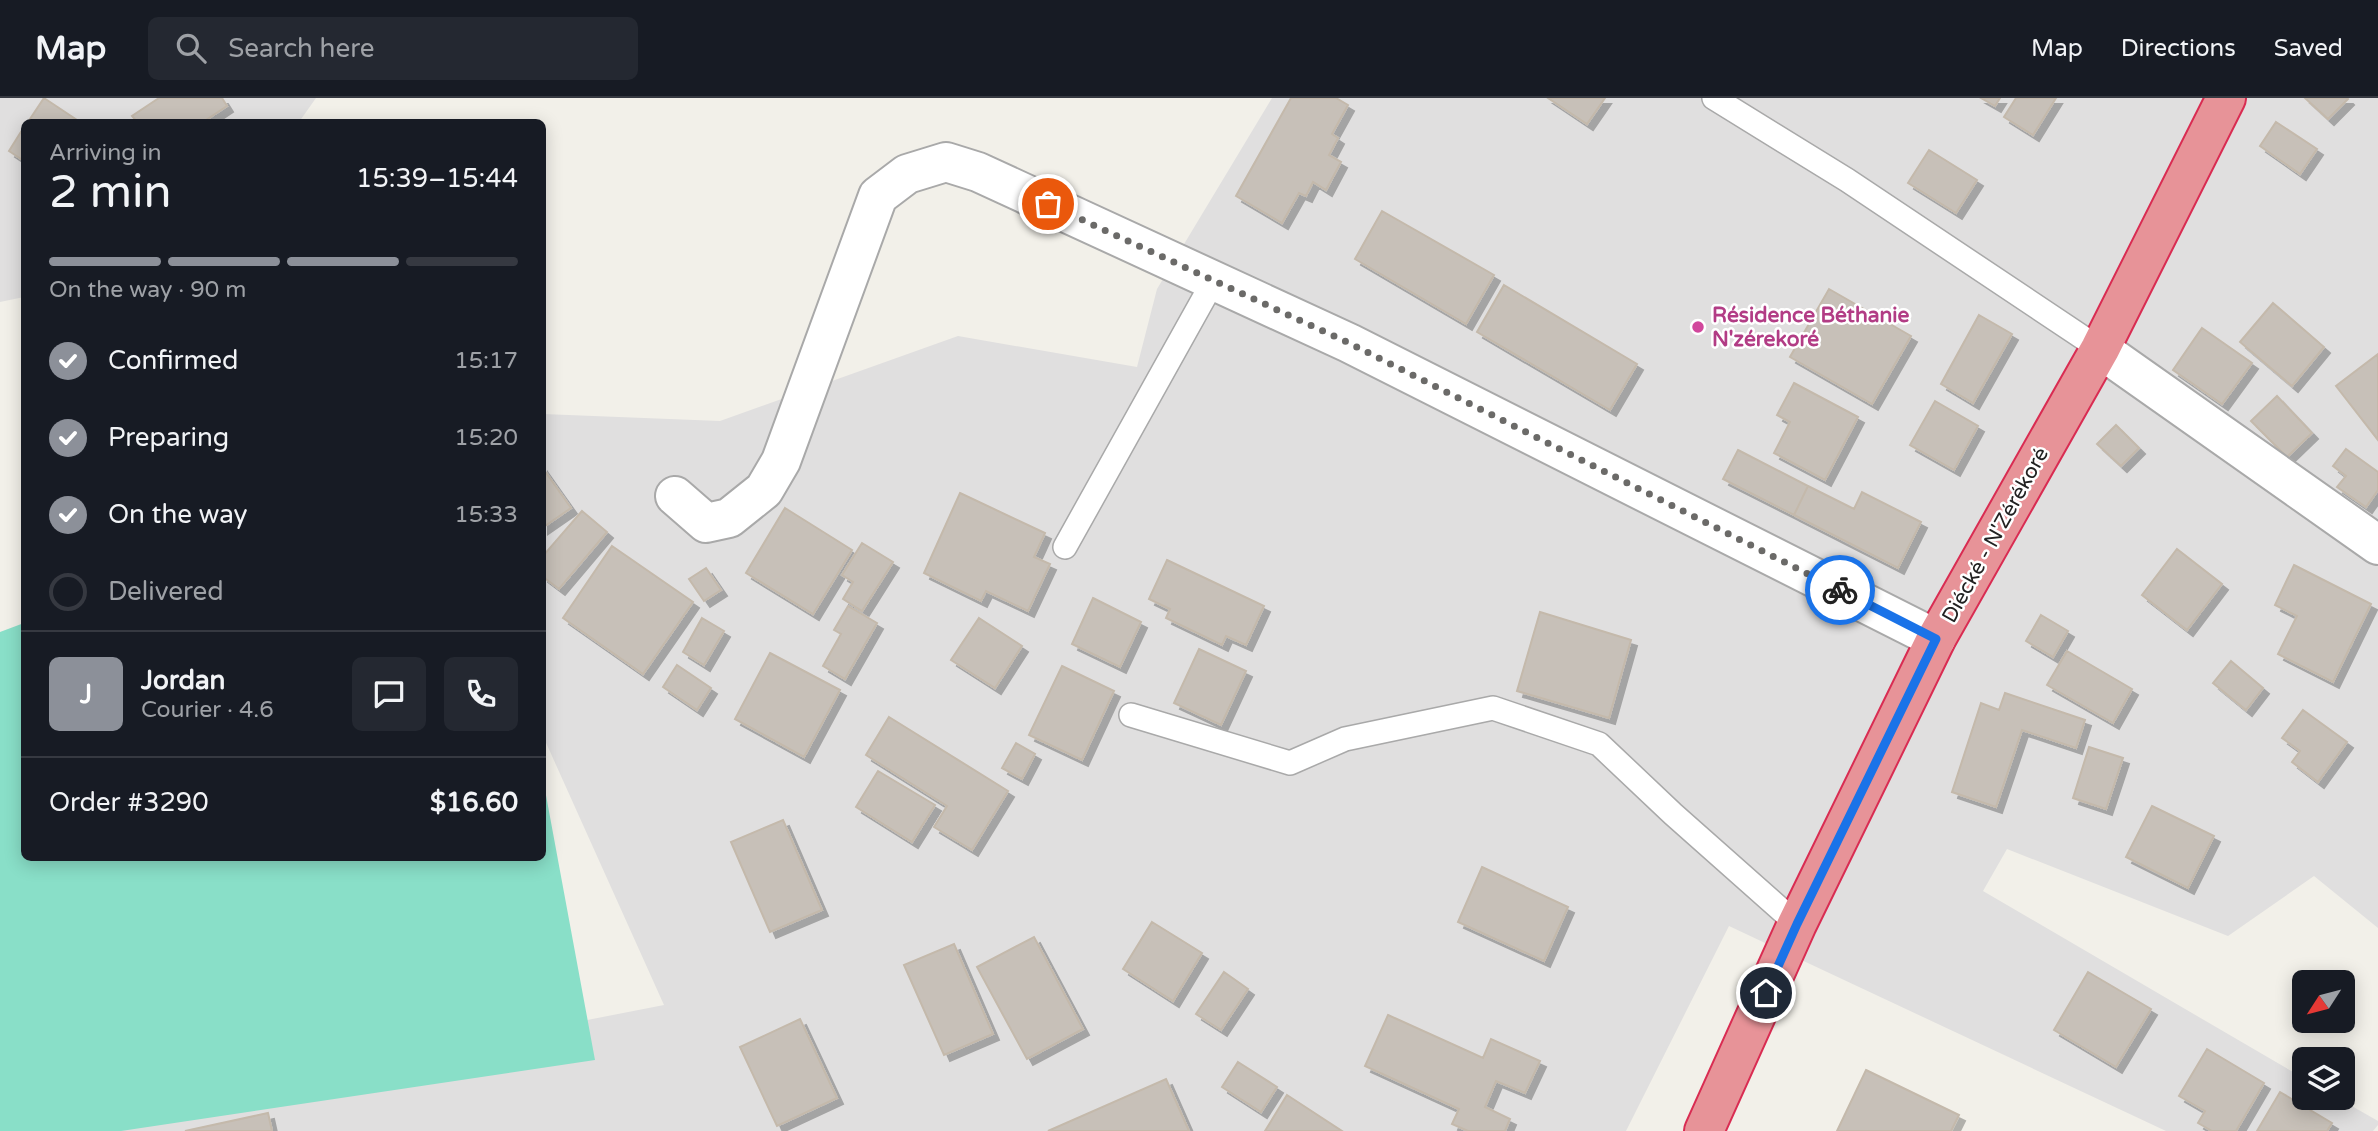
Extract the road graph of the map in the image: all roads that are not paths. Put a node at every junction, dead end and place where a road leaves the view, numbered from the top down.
1 (1714, 98) edge
2 (2226, 98) edge
3 (1214, 280) junction
4 (2100, 349) junction
5 (675, 496) dead end
6 (2378, 545) edge
7 (1065, 547) dead end
8 (1936, 639) junction
9 (1131, 715) dead end
10 (1797, 924) junction
11 (1704, 1131) edge

1 - 4 lane
2 - 4 highway, Diécké - N'Zérékoré
3 - 5 street
3 - 7 lane
3 - 8 street
4 - 6 street
4 - 8 highway, Diécké - N'Zérékoré
8 - 10 highway, Diécké - N'Zérékoré
9 - 10 lane
10 - 11 highway, Diécké - N'Zérékoré

